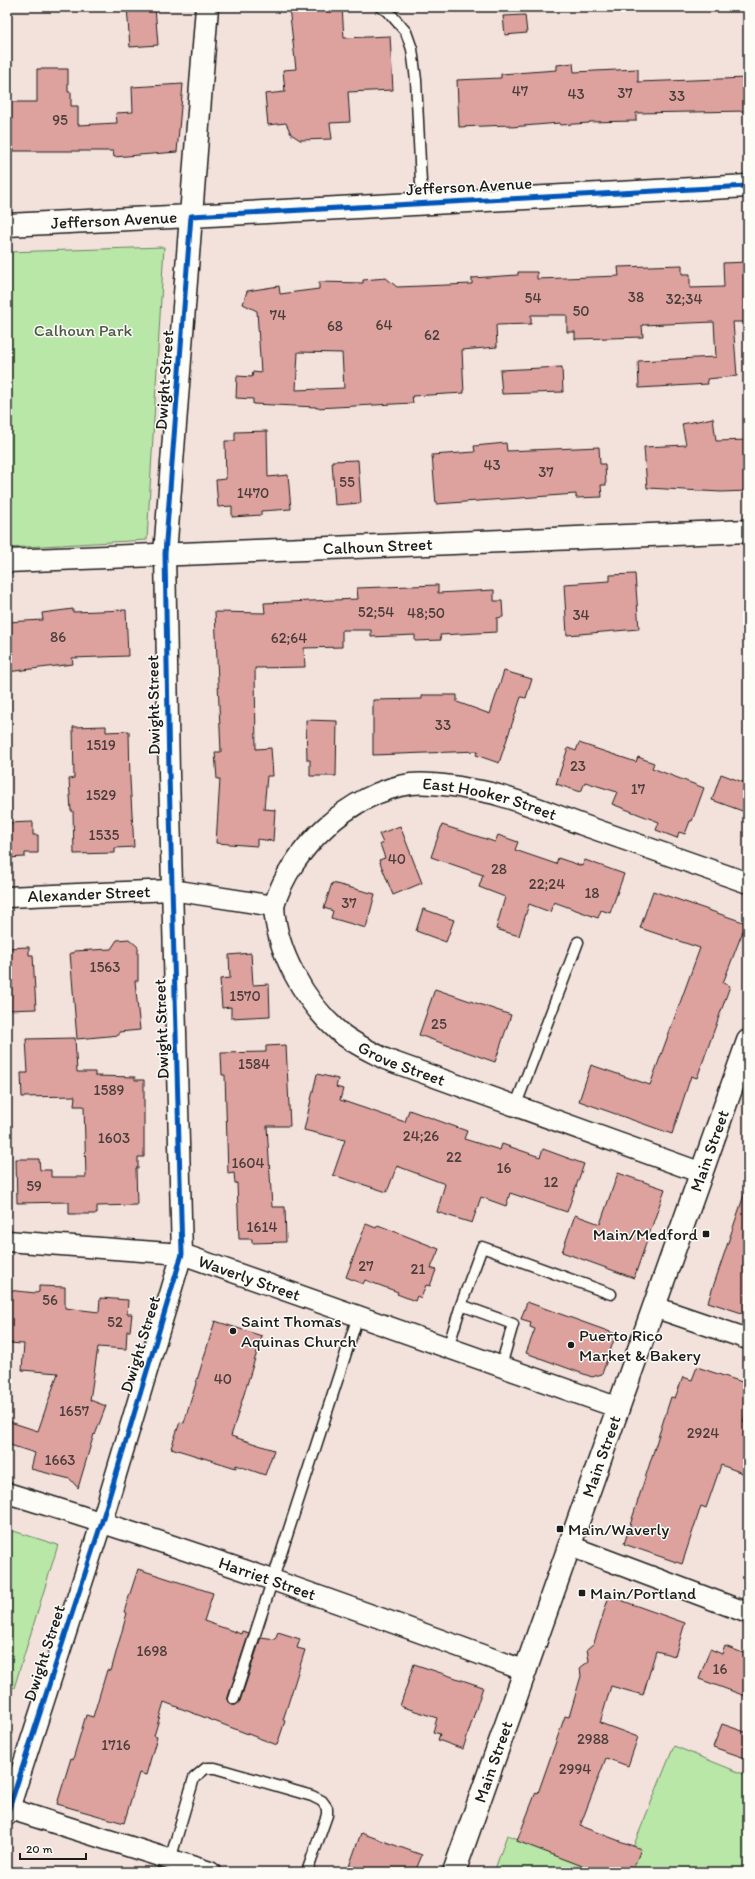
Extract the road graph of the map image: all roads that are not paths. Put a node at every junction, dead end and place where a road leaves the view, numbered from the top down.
1 (207, 7) edge
2 (380, 7) edge
3 (748, 186) edge
4 (422, 203) junction
5 (191, 216) junction
6 (7, 225) edge
7 (748, 531) edge
8 (165, 554) junction
9 (7, 561) edge
10 (748, 883) edge
11 (172, 890) junction
12 (7, 898) edge
13 (274, 906) junction
14 (578, 942) dead end
15 (748, 1041) edge
16 (515, 1107) junction
17 (702, 1173) junction
18 (7, 1241) edge
19 (182, 1254) junction
20 (611, 1294) dead end
21 (462, 1305) junction
22 (654, 1307) junction
23 (358, 1316) junction
24 (748, 1339) edge
25 (448, 1348) junction
26 (501, 1366) junction
27 (619, 1408) junction
28 (7, 1492) edge
29 (102, 1521) junction
30 (570, 1546) junction
31 (272, 1578) junction
32 (748, 1613) edge
33 (526, 1671) junction
34 (234, 1700) dead end
35 (8, 1811) edge
36 (170, 1860) junction
37 (210, 1872) edge
38 (308, 1872) edge
39 (454, 1872) edge

1 - 5 street, Dwight Street
2 - 4 lane
3 - 4 street, Jefferson Avenue
4 - 5 street, Jefferson Avenue
5 - 6 street, Jefferson Avenue
5 - 8 street, Dwight Street
7 - 8 street, Calhoun Street
8 - 9 street, Calhoun Street
8 - 11 street, Dwight Street
10 - 13 street, East Hooker Street
11 - 12 street, Alexander Street
11 - 13 street
11 - 19 street, Dwight Street
13 - 16 street, Grove Street
14 - 16 lane
15 - 17 street, Main Street
16 - 17 street, Grove Street
17 - 22 street, Main Street
18 - 19 street, Waverly Street
19 - 23 street, Waverly Street
19 - 29 street, Dwight Street
20 - 21 lane
21 - 25 lane
21 - 26 lane
22 - 24 street
22 - 27 street, Main Street
23 - 25 street, Waverly Street
23 - 31 lane
25 - 26 street, Waverly Street
26 - 27 street, Waverly Street
27 - 30 street, Main Street
28 - 29 street, Harriet Street
29 - 31 street, Harriet Street
29 - 35 street, Dwight Street
30 - 32 street
30 - 33 street, Main Street
31 - 33 street, Harriet Street
31 - 34 lane
33 - 39 street, Main Street
35 - 36 street
36 - 37 street
36 - 38 lane

